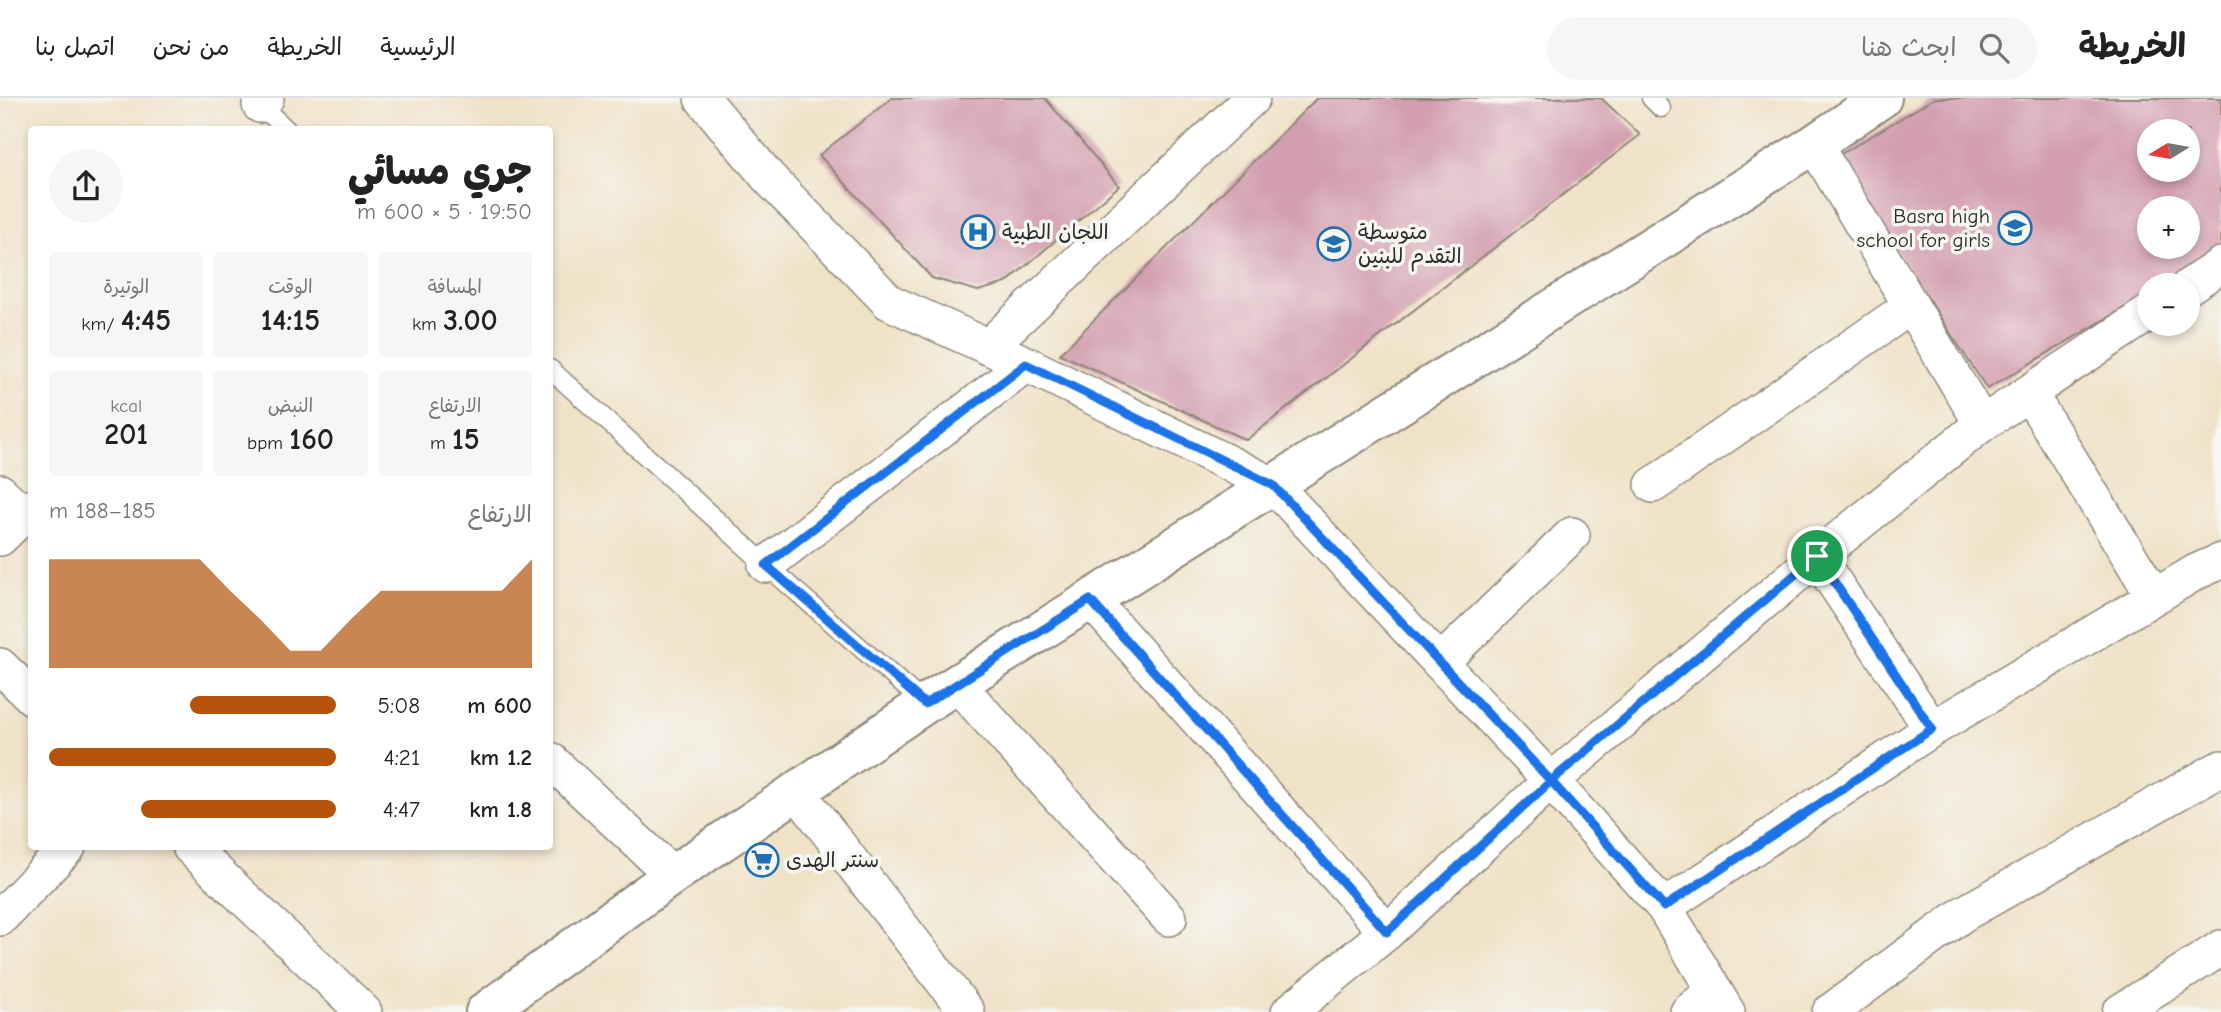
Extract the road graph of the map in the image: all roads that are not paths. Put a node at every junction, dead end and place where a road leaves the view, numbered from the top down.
1 (1252, 98) edge
2 (1882, 98) edge
3 (259, 100) edge
4 (713, 102) edge
5 (283, 126) edge
6 (1814, 144) junction
7 (2221, 265) edge
8 (2200, 279) edge
9 (1911, 306) junction
10 (2137, 321) edge
11 (988, 347) junction
12 (1026, 364) junction
13 (553, 372) edge
14 (2029, 393) junction
15 (1982, 424) junction
16 (1273, 485) junction
17 (1653, 485) dead end
18 (1572, 535) dead end
19 (1817, 556) junction
20 (2221, 561) edge
21 (766, 565) junction
22 (2154, 596) junction
23 (1090, 600) junction
24 (1440, 663) junction
25 (0, 666) edge
26 (957, 684) junction
27 (28, 693) edge
28 (925, 704) junction
29 (1932, 729) junction
30 (553, 763) edge
31 (2221, 768) edge
32 (1551, 781) junction
33 (796, 790) junction
34 (65, 850) edge
35 (193, 850) edge
36 (673, 875) junction
37 (1664, 907) junction
38 (0, 918) edge
39 (1169, 918) dead end
40 (1387, 932) junction
41 (2221, 948) edge
42 (1710, 1005) edge
43 (953, 1007) edge
44 (364, 1012) edge
45 (485, 1012) edge
46 (1289, 1012) edge
47 (1830, 1012) edge
48 (2120, 1012) edge

1 - 11 street
2 - 6 street
3 - 5 lane
4 - 11 street
6 - 9 street
6 - 16 street
7 - 8 street
9 - 15 street
9 - 17 street
10 - 14 street
11 - 12 street
12 - 16 street
12 - 21 street
13 - 21 lane
14 - 15 street
14 - 22 street
15 - 19 street
16 - 23 street
16 - 24 street
18 - 24 street
19 - 29 street
19 - 32 street
20 - 22 street
21 - 28 lane
22 - 29 street
23 - 26 street
23 - 40 street
24 - 32 street
25 - 27 street
26 - 28 street
26 - 39 street
28 - 33 street
29 - 37 street
30 - 36 street
31 - 47 street
32 - 37 street
32 - 40 street
33 - 36 street
33 - 43 street
34 - 38 street
35 - 44 street
36 - 45 street
37 - 42 street
40 - 46 street
41 - 48 street

